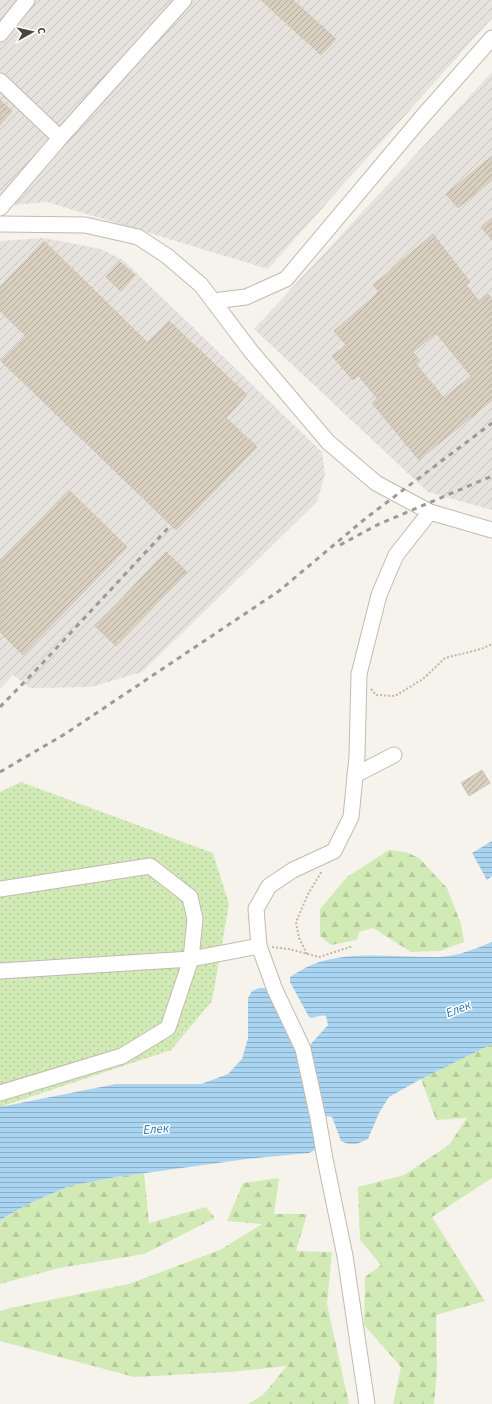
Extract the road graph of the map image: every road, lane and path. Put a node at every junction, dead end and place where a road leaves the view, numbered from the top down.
1 (27, 0) edge
2 (184, 0) edge
3 (0, 34) edge
4 (492, 38) edge
5 (0, 80) edge
6 (60, 138) junction
7 (0, 208) edge
8 (0, 224) edge
9 (213, 301) junction
10 (430, 512) junction
11 (492, 530) edge
12 (492, 644) edge
13 (359, 674) junction
14 (394, 755) dead end
15 (355, 775) junction
16 (323, 869) dead end
17 (0, 889) edge
18 (259, 946) junction
19 (353, 946) dead end
20 (307, 954) junction
21 (190, 958) junction
22 (0, 971) edge
23 (0, 1093) edge
24 (367, 1404) edge

1 - 3 street
2 - 6 street
4 - 9 street
5 - 6 street
6 - 7 street
8 - 9 street
9 - 10 street
10 - 11 street
10 - 13 street
12 - 13 path
13 - 15 street
14 - 15 street
15 - 18 street
16 - 20 path
17 - 21 street
18 - 20 path
18 - 21 street
18 - 24 street
19 - 20 path
21 - 22 street
21 - 23 street

